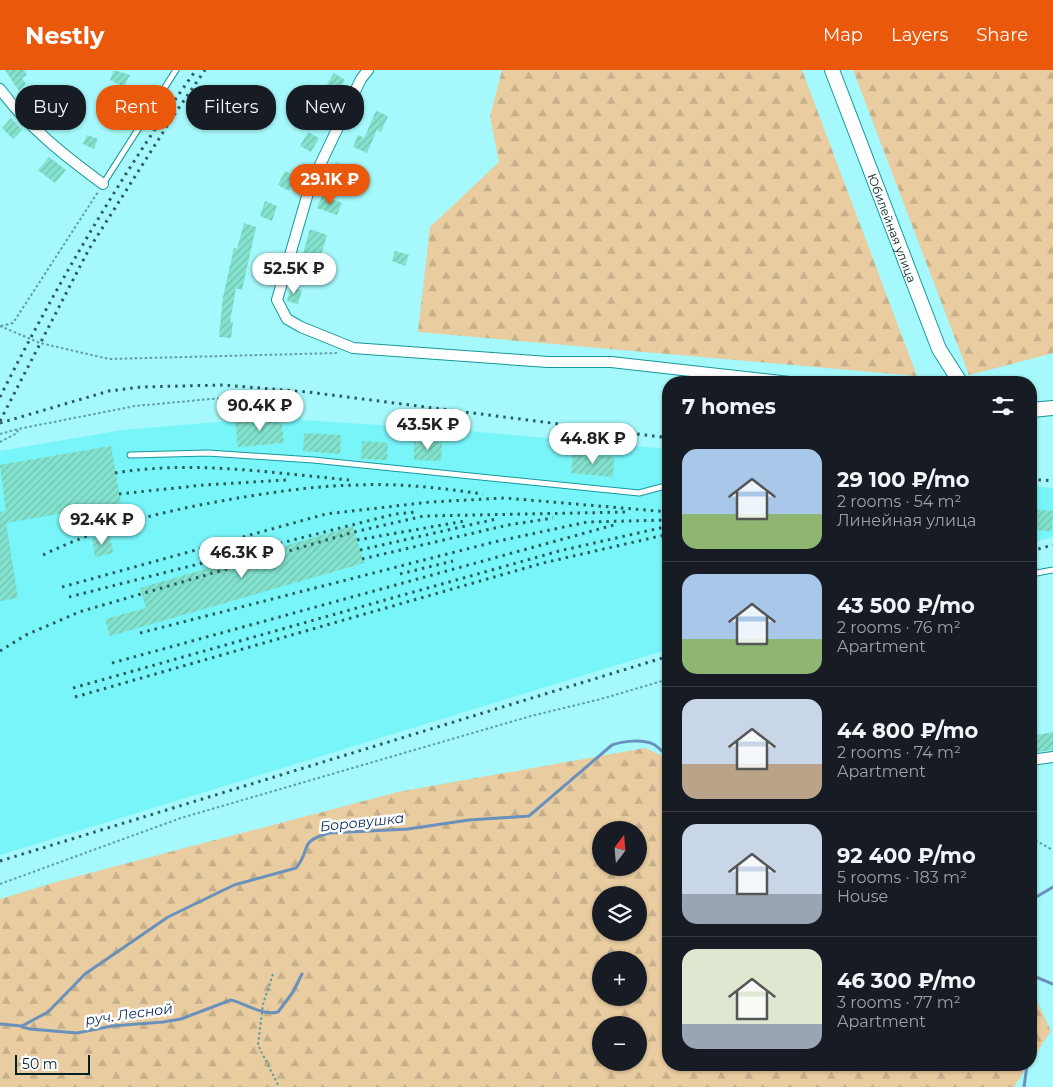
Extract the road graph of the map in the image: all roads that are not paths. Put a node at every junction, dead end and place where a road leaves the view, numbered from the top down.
1 (176, 70) edge
2 (368, 70) edge
3 (832, 70) edge
4 (0, 89) edge
5 (104, 184) joint
6 (736, 376) edge
7 (956, 376) edge
8 (1053, 408) edge
9 (1037, 409) edge
10 (130, 456) dead end
11 (662, 487) edge
12 (1053, 570) edge
13 (1037, 573) edge
14 (1053, 757) edge
15 (1037, 759) edge

1 - 5 lane
2 - 6 street
3 - 7 main road, Юбилейная улица
4 - 5 street
8 - 9 main road
10 - 11 lane
12 - 13 lane
14 - 15 street

